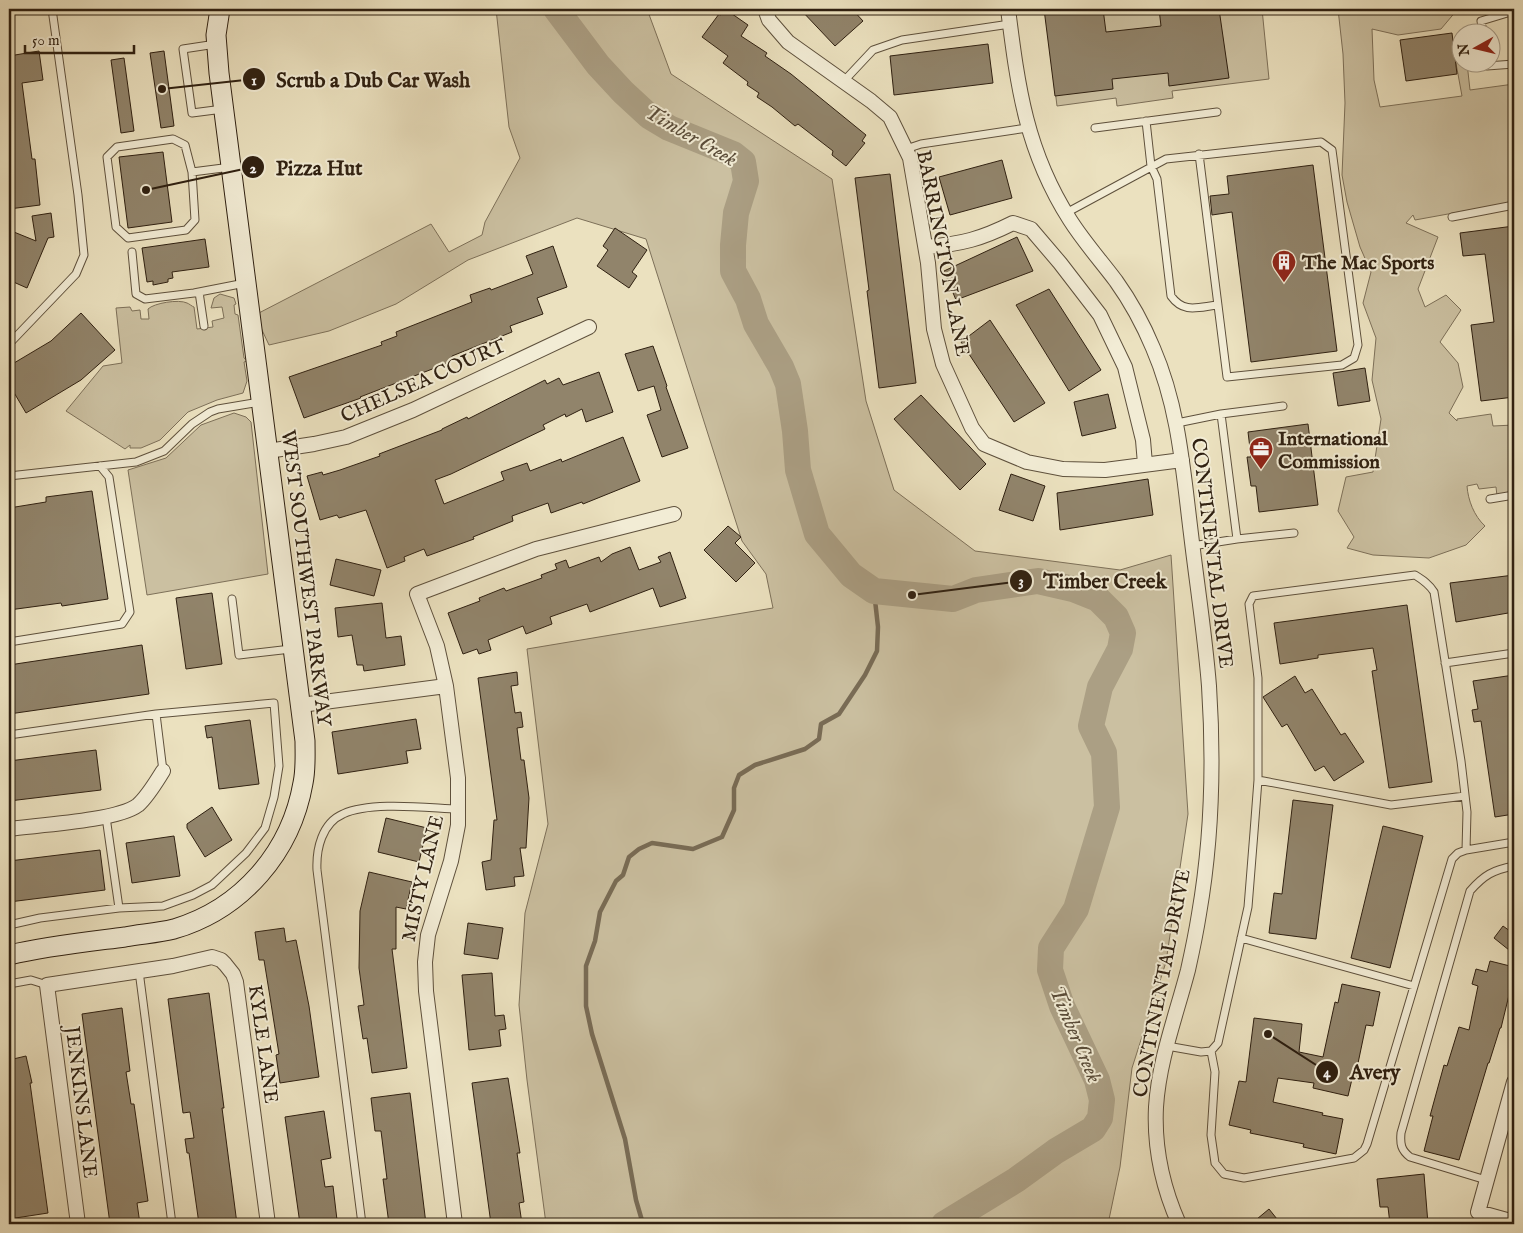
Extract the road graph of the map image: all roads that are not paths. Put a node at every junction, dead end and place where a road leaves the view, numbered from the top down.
1 (52, 9) edge
2 (220, 9) edge
3 (765, 9) edge
4 (1008, 9) edge
5 (1514, 11) edge
6 (1481, 22) edge
7 (1010, 24) junction
8 (216, 44) junction
9 (1514, 64) edge
10 (1500, 65) edge
11 (844, 82) junction
12 (223, 109) junction
13 (1217, 112) dead end
14 (1146, 121) junction
15 (1027, 128) junction
16 (1094, 128) dead end
17 (906, 149) junction
18 (1200, 154) junction
19 (1151, 166) junction
20 (231, 167) junction
21 (192, 172) junction
22 (1514, 206) edge
23 (1066, 213) junction
24 (1452, 217) dead end
25 (926, 247) junction
26 (132, 252) dead end
27 (246, 282) junction
28 (199, 292) junction
29 (1218, 305) junction
30 (204, 326) dead end
31 (589, 327) dead end
32 (9, 344) edge
33 (261, 402) junction
34 (1284, 406) dead end
35 (1221, 414) junction
36 (1177, 423) junction
37 (268, 451) junction
38 (1182, 460) junction
39 (1145, 464) junction
40 (100, 466) junction
41 (9, 476) edge
42 (1514, 495) edge
43 (1490, 499) dead end
44 (674, 514) dead end
45 (1294, 533) dead end
46 (1236, 539) junction
47 (1192, 546) junction
48 (232, 599) dead end
49 (9, 642) edge
50 (294, 649) junction
51 (1514, 652) edge
52 (1446, 663) junction
53 (446, 686) junction
54 (301, 705) junction
55 (156, 714) junction
56 (9, 735) edge
57 (163, 771) joint
58 (1258, 780) junction
59 (1465, 796) junction
60 (458, 809) junction
61 (106, 817) junction
62 (9, 829) edge
63 (1514, 842) edge
64 (1466, 850) junction
65 (1514, 866) edge
66 (119, 908) junction
67 (9, 925) edge
68 (1241, 938) junction
69 (9, 955) edge
70 (139, 971) junction
71 (9, 984) edge
72 (47, 985) junction
73 (1414, 986) junction
74 (1167, 1046) junction
75 (1211, 1051) junction
76 (1514, 1082) edge
77 (1486, 1180) junction
78 (1514, 1222) edge
79 (78, 1224) edge
80 (172, 1224) edge
81 (268, 1224) edge
82 (362, 1224) edge
83 (455, 1224) edge
84 (1179, 1224) edge

1 - 32 lane
2 - 8 street, WEST SOUTHWEST PARKWAY
3 - 11 street, BARRINGTON LANE
4 - 7 street, CONTINENTAL DRIVE
5 - 6 lane
7 - 11 lane
7 - 15 street, CONTINENTAL DRIVE
8 - 12 street, WEST SOUTHWEST PARKWAY
8 - 12 lane
9 - 10 lane
11 - 17 street, BARRINGTON LANE
12 - 20 street, WEST SOUTHWEST PARKWAY
13 - 14 lane
14 - 16 lane
14 - 19 lane
15 - 17 lane
15 - 23 street, CONTINENTAL DRIVE
17 - 25 street, BARRINGTON LANE
18 - 19 lane
18 - 29 lane
18 - 29 lane
19 - 23 lane
19 - 29 lane
20 - 21 lane
20 - 27 street, WEST SOUTHWEST PARKWAY
21 - 21 lane
22 - 24 lane
23 - 36 street, CONTINENTAL DRIVE
25 - 39 street, BARRINGTON LANE
25 - 39 street
26 - 28 lane
27 - 28 lane
27 - 33 street, WEST SOUTHWEST PARKWAY
28 - 30 lane
31 - 37 street, CHELSEA COURT
33 - 37 street, WEST SOUTHWEST PARKWAY
33 - 40 lane
34 - 35 lane
35 - 36 lane
35 - 46 lane
36 - 38 street, CONTINENTAL DRIVE
37 - 50 street, WEST SOUTHWEST PARKWAY
38 - 39 street, BARRINGTON LANE
38 - 47 street, CONTINENTAL DRIVE
40 - 41 lane
40 - 49 lane
42 - 43 lane
44 - 53 street, MISTY LANE
45 - 46 lane
46 - 47 lane
47 - 74 street, CONTINENTAL DRIVE
48 - 50 lane
50 - 54 street, WEST SOUTHWEST PARKWAY
51 - 52 lane
52 - 58 lane
52 - 59 lane
53 - 54 street
53 - 60 street, MISTY LANE
54 - 69 street, WEST SOUTHWEST PARKWAY
55 - 56 lane
55 - 57 lane
55 - 66 lane
57 - 61 street
58 - 59 lane
58 - 68 lane
59 - 64 lane
60 - 82 lane
60 - 83 street, MISTY LANE
61 - 62 street
61 - 66 lane
63 - 64 lane
64 - 73 lane
65 - 77 lane
66 - 67 lane
68 - 73 lane
68 - 75 lane
70 - 72 street, KYLE LANE
70 - 80 lane
70 - 81 street, KYLE LANE
71 - 72 lane
72 - 79 street, JENKINS LANE
73 - 75 lane
74 - 75 lane
74 - 84 street, CONTINENTAL DRIVE
76 - 77 street
77 - 78 street

